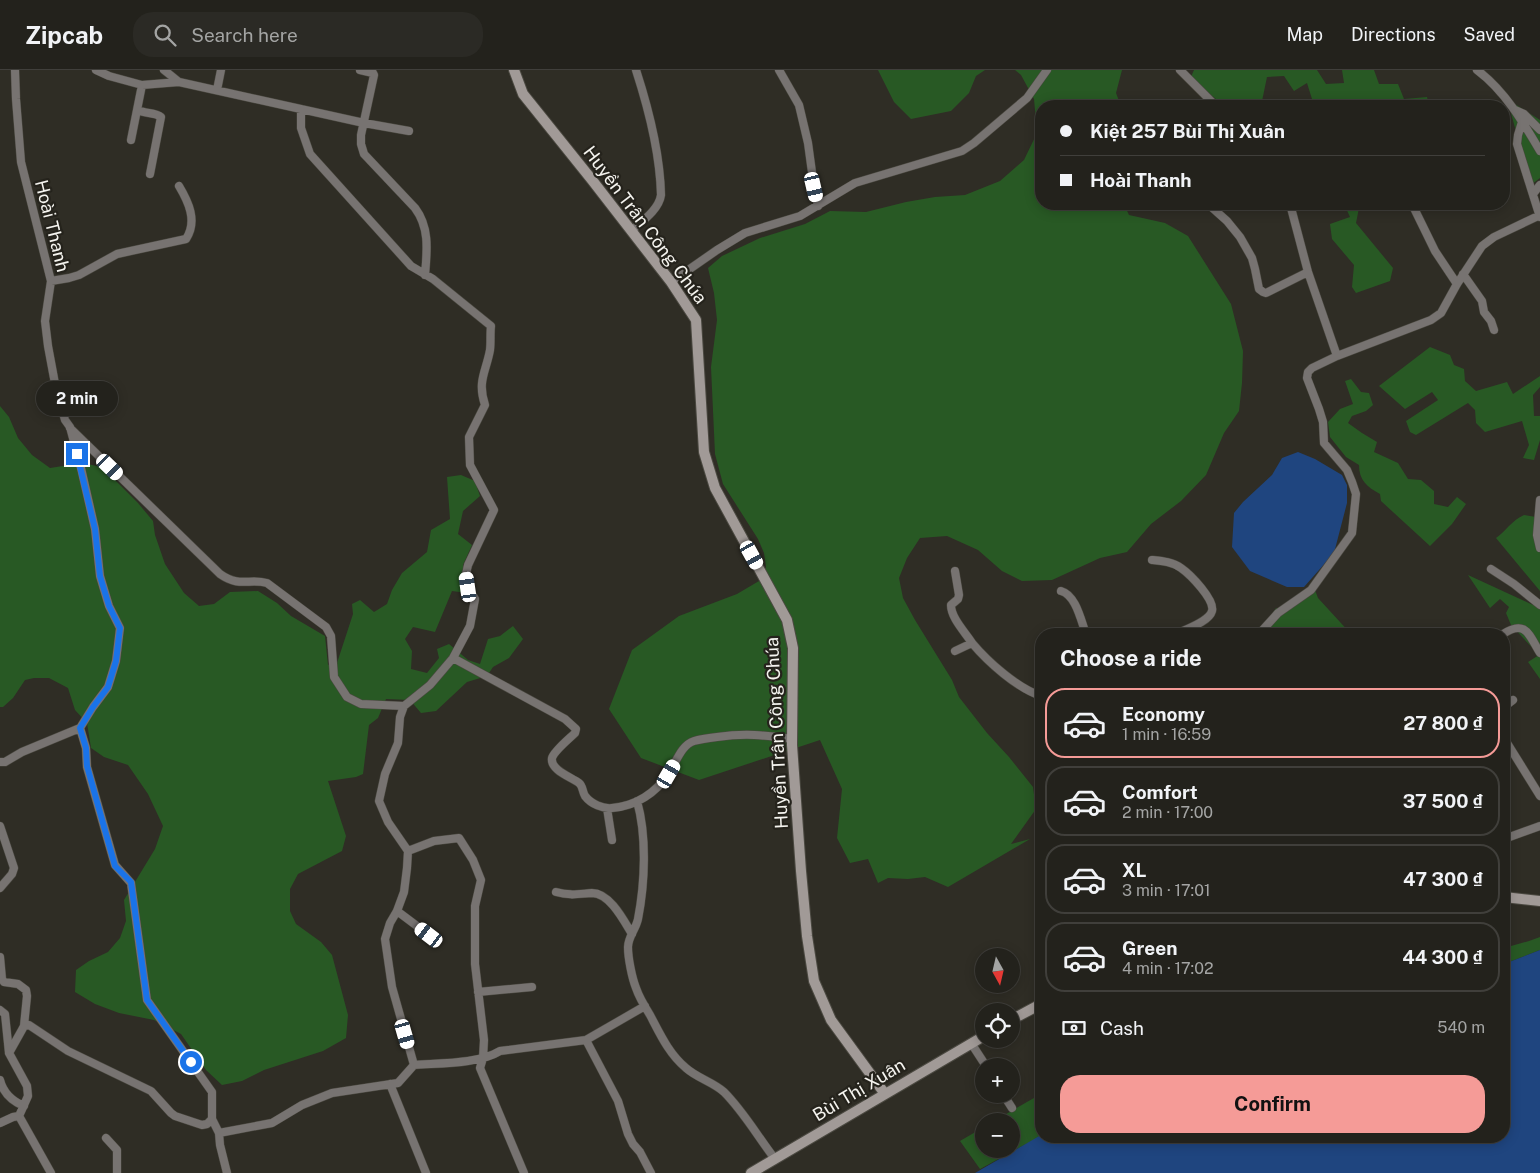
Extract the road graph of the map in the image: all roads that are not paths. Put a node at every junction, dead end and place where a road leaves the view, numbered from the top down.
1 (16, 70) edge
2 (96, 70) edge
3 (164, 70) edge
4 (222, 70) edge
5 (360, 70) edge
6 (514, 70) edge
7 (636, 70) edge
8 (779, 70) edge
9 (1047, 70) edge
10 (1180, 70) edge
11 (1478, 70) edge
12 (179, 82) junction
13 (142, 85) junction
14 (217, 90) junction
15 (1210, 100) edge
16 (1506, 100) edge
17 (1510, 105) edge
18 (301, 109) junction
19 (1513, 109) junction
20 (138, 110) junction
21 (1522, 122) junction
22 (364, 123) junction
23 (1540, 130) edge
24 (409, 131) dead end
25 (131, 140) dead end
26 (1540, 152) edge
27 (150, 174) dead end
28 (1540, 185) edge
29 (179, 186) dead end
30 (1536, 199) edge
31 (818, 206) junction
32 (1215, 210) edge
33 (1292, 210) edge
34 (1415, 210) edge
35 (1540, 216) edge
36 (631, 231) junction
37 (1308, 272) junction
38 (1463, 274) junction
39 (425, 275) junction
40 (51, 281) junction
41 (671, 282) junction
42 (1456, 284) junction
43 (1494, 330) dead end
44 (1337, 356) junction
45 (70, 428) junction
46 (1540, 500) edge
47 (1540, 548) edge
48 (1152, 560) dead end
49 (1491, 569) dead end
50 (955, 571) dead end
51 (1062, 591) dead end
52 (1540, 606) edge
53 (1083, 628) edge
54 (1189, 628) edge
55 (1264, 628) edge
56 (1510, 630) edge
57 (972, 643) junction
58 (955, 651) dead end
59 (1540, 653) edge
60 (453, 658) junction
61 (1035, 693) edge
62 (1513, 700) dead end
63 (1510, 702) edge
64 (404, 706) junction
65 (80, 728) junction
66 (792, 739) junction
67 (1510, 748) edge
68 (0, 762) edge
69 (1540, 796) edge
70 (637, 801) junction
71 (607, 808) junction
72 (0, 826) edge
73 (1540, 826) edge
74 (1510, 837) edge
75 (612, 840) dead end
76 (408, 850) junction
77 (0, 888) edge
78 (556, 892) dead end
79 (1510, 898) edge
80 (1540, 901) edge
81 (397, 911) junction
82 (632, 934) junction
83 (429, 935) dead end
84 (0, 957) edge
85 (532, 988) dead end
86 (478, 992) junction
87 (645, 1006) junction
88 (1035, 1007) edge
89 (0, 1010) edge
90 (1020, 1015) edge
91 (24, 1026) junction
92 (586, 1040) junction
93 (975, 1041) edge
94 (971, 1043) junction
95 (9, 1053) junction
96 (483, 1058) junction
97 (981, 1058) edge
98 (414, 1065) junction
99 (0, 1080) edge
100 (390, 1084) junction
101 (885, 1094) junction
102 (1009, 1103) edge
103 (24, 1106) junction
104 (1012, 1108) dead end
105 (19, 1116) junction
106 (212, 1119) junction
107 (0, 1123) edge
108 (219, 1133) junction
109 (106, 1138) dead end
110 (775, 1159) junction
111 (51, 1173) edge
112 (117, 1173) edge
113 (227, 1173) edge
114 (426, 1173) edge
115 (524, 1173) edge
116 (651, 1173) edge
117 (751, 1173) edge

1 - 40 street, Hoài Thanh
2 - 13 street
3 - 12 street
4 - 14 street
5 - 22 street
6 - 36 street, Huyền Trân Công Chúa
7 - 36 street
8 - 31 street
9 - 31 street
10 - 15 street
11 - 16 street
12 - 13 street
12 - 14 street
13 - 20 street
14 - 18 street
17 - 19 street
18 - 22 street
18 - 39 street
19 - 21 street
19 - 23 street
20 - 25 street
20 - 27 street
21 - 26 street
21 - 30 street
22 - 24 street
22 - 39 street
28 - 30 street
29 - 40 street
30 - 35 street
31 - 41 street
32 - 37 street
33 - 37 street
34 - 42 street
35 - 38 street
36 - 41 street, Huyền Trân Công Chúa
37 - 44 street
38 - 42 street
38 - 43 street
39 - 60 street
40 - 45 street, Hoài Thanh
41 - 66 street, Huyền Trân Công Chúa
42 - 44 street
44 - 55 street
45 - 64 street
45 - 65 street, Hoài Thanh
46 - 47 street
48 - 54 street
49 - 52 street
50 - 57 street
51 - 53 street
56 - 59 street
57 - 58 street
57 - 61 street
60 - 64 street
60 - 71 street
62 - 63 street
64 - 76 street
65 - 68 street
65 - 106 street
66 - 70 street
66 - 101 street, Huyền Trân Công Chúa
67 - 69 street
70 - 71 street
70 - 82 street
71 - 75 street
72 - 77 street
73 - 74 street
76 - 81 street
76 - 86 street
78 - 82 street
79 - 80 street
81 - 83 street
81 - 98 street
82 - 87 street
84 - 91 street
85 - 86 street
86 - 96 street
87 - 92 street
87 - 110 street
88 - 90 street
89 - 95 street
91 - 95 street
91 - 106 street
92 - 96 street
92 - 116 street
93 - 94 street, Bùi Thị Xuân
94 - 97 street
94 - 101 street, Bùi Thị Xuân
95 - 103 street
96 - 98 street
96 - 115 street
98 - 100 street
99 - 103 street
100 - 108 street
100 - 114 street
101 - 110 street, Bùi Thị Xuân
102 - 104 street
103 - 105 street
105 - 107 street
105 - 111 street
106 - 108 street
108 - 113 street
109 - 112 street
110 - 117 street, Bùi Thị Xuân

